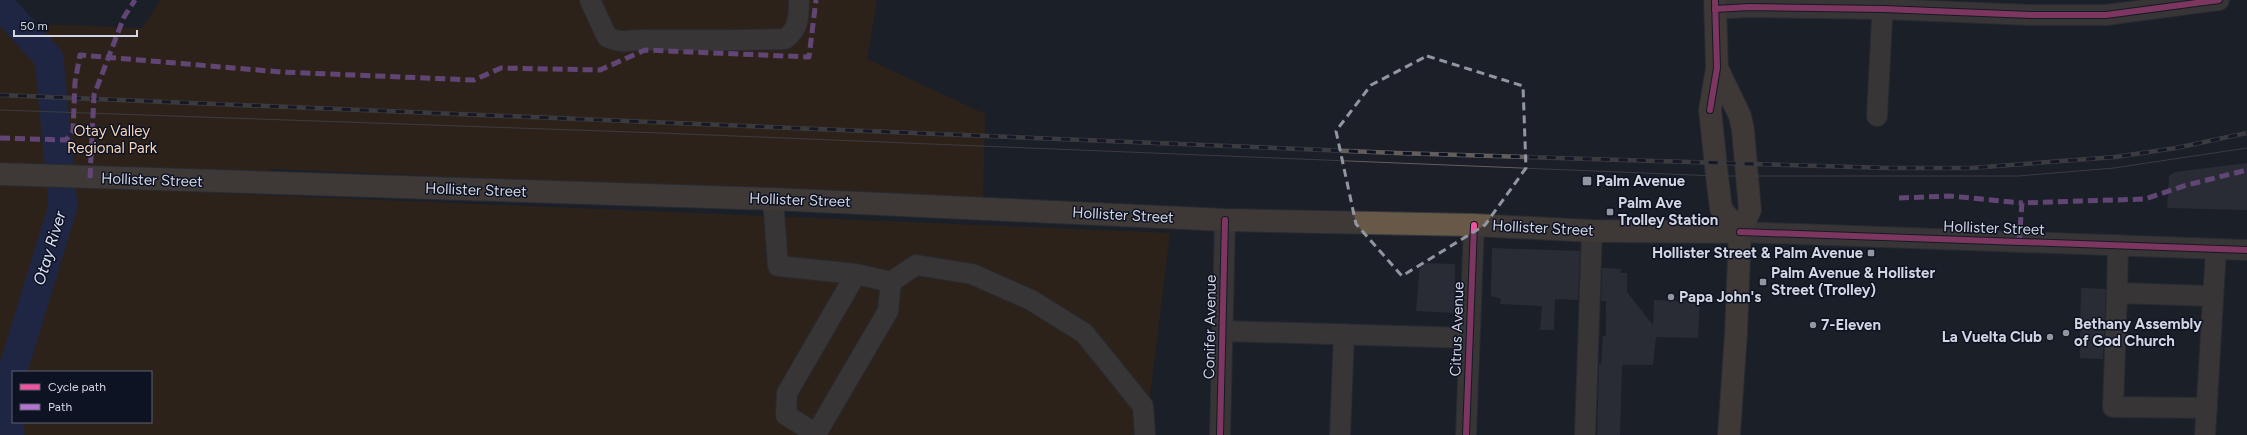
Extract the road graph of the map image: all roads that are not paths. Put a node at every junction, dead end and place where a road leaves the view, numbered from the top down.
1 (590, 0) edge
2 (799, 0) edge
3 (2218, 0) edge
4 (1883, 4) edge
5 (1715, 5) edge
6 (2107, 8) edge
7 (1717, 68) junction
8 (1877, 116) dead end
9 (0, 174) edge
10 (773, 199) junction
11 (1225, 220) junction
12 (1474, 225) junction
13 (1592, 231) junction
14 (1740, 232) junction
15 (2118, 246) junction
16 (2216, 249) junction
17 (2247, 250) edge
18 (856, 274) junction
19 (891, 282) junction
20 (2117, 293) junction
21 (2213, 296) junction
22 (1223, 331) junction
23 (1344, 334) junction
24 (1469, 338) junction
25 (2207, 408) junction
26 (1145, 435) edge
27 (1220, 435) edge
28 (1340, 435) edge
29 (1466, 435) edge
30 (1585, 435) edge
31 (1728, 435) edge
32 (2206, 435) edge

1 - 2 street
3 - 6 street
4 - 5 street
4 - 6 street
4 - 8 street
5 - 7 main road
7 - 14 main road
7 - 14 main road
9 - 10 main road, Hollister Street
10 - 11 main road, Hollister Street
10 - 18 street
11 - 12 main road, Hollister Street
11 - 22 street, Conifer Avenue
12 - 13 main road, Hollister Street
12 - 24 street, Citrus Avenue
13 - 14 main road, Hollister Street
13 - 30 street
14 - 15 street, Hollister Street
14 - 31 main road
15 - 16 street, Hollister Street
15 - 20 street
16 - 17 street, Hollister Street
16 - 21 street
18 - 19 street
18 - 19 street
19 - 26 street
20 - 21 street
20 - 25 street
21 - 25 street
22 - 23 street
22 - 27 street, Conifer Avenue
23 - 24 street
23 - 28 street
24 - 29 street, Citrus Avenue
25 - 32 street

